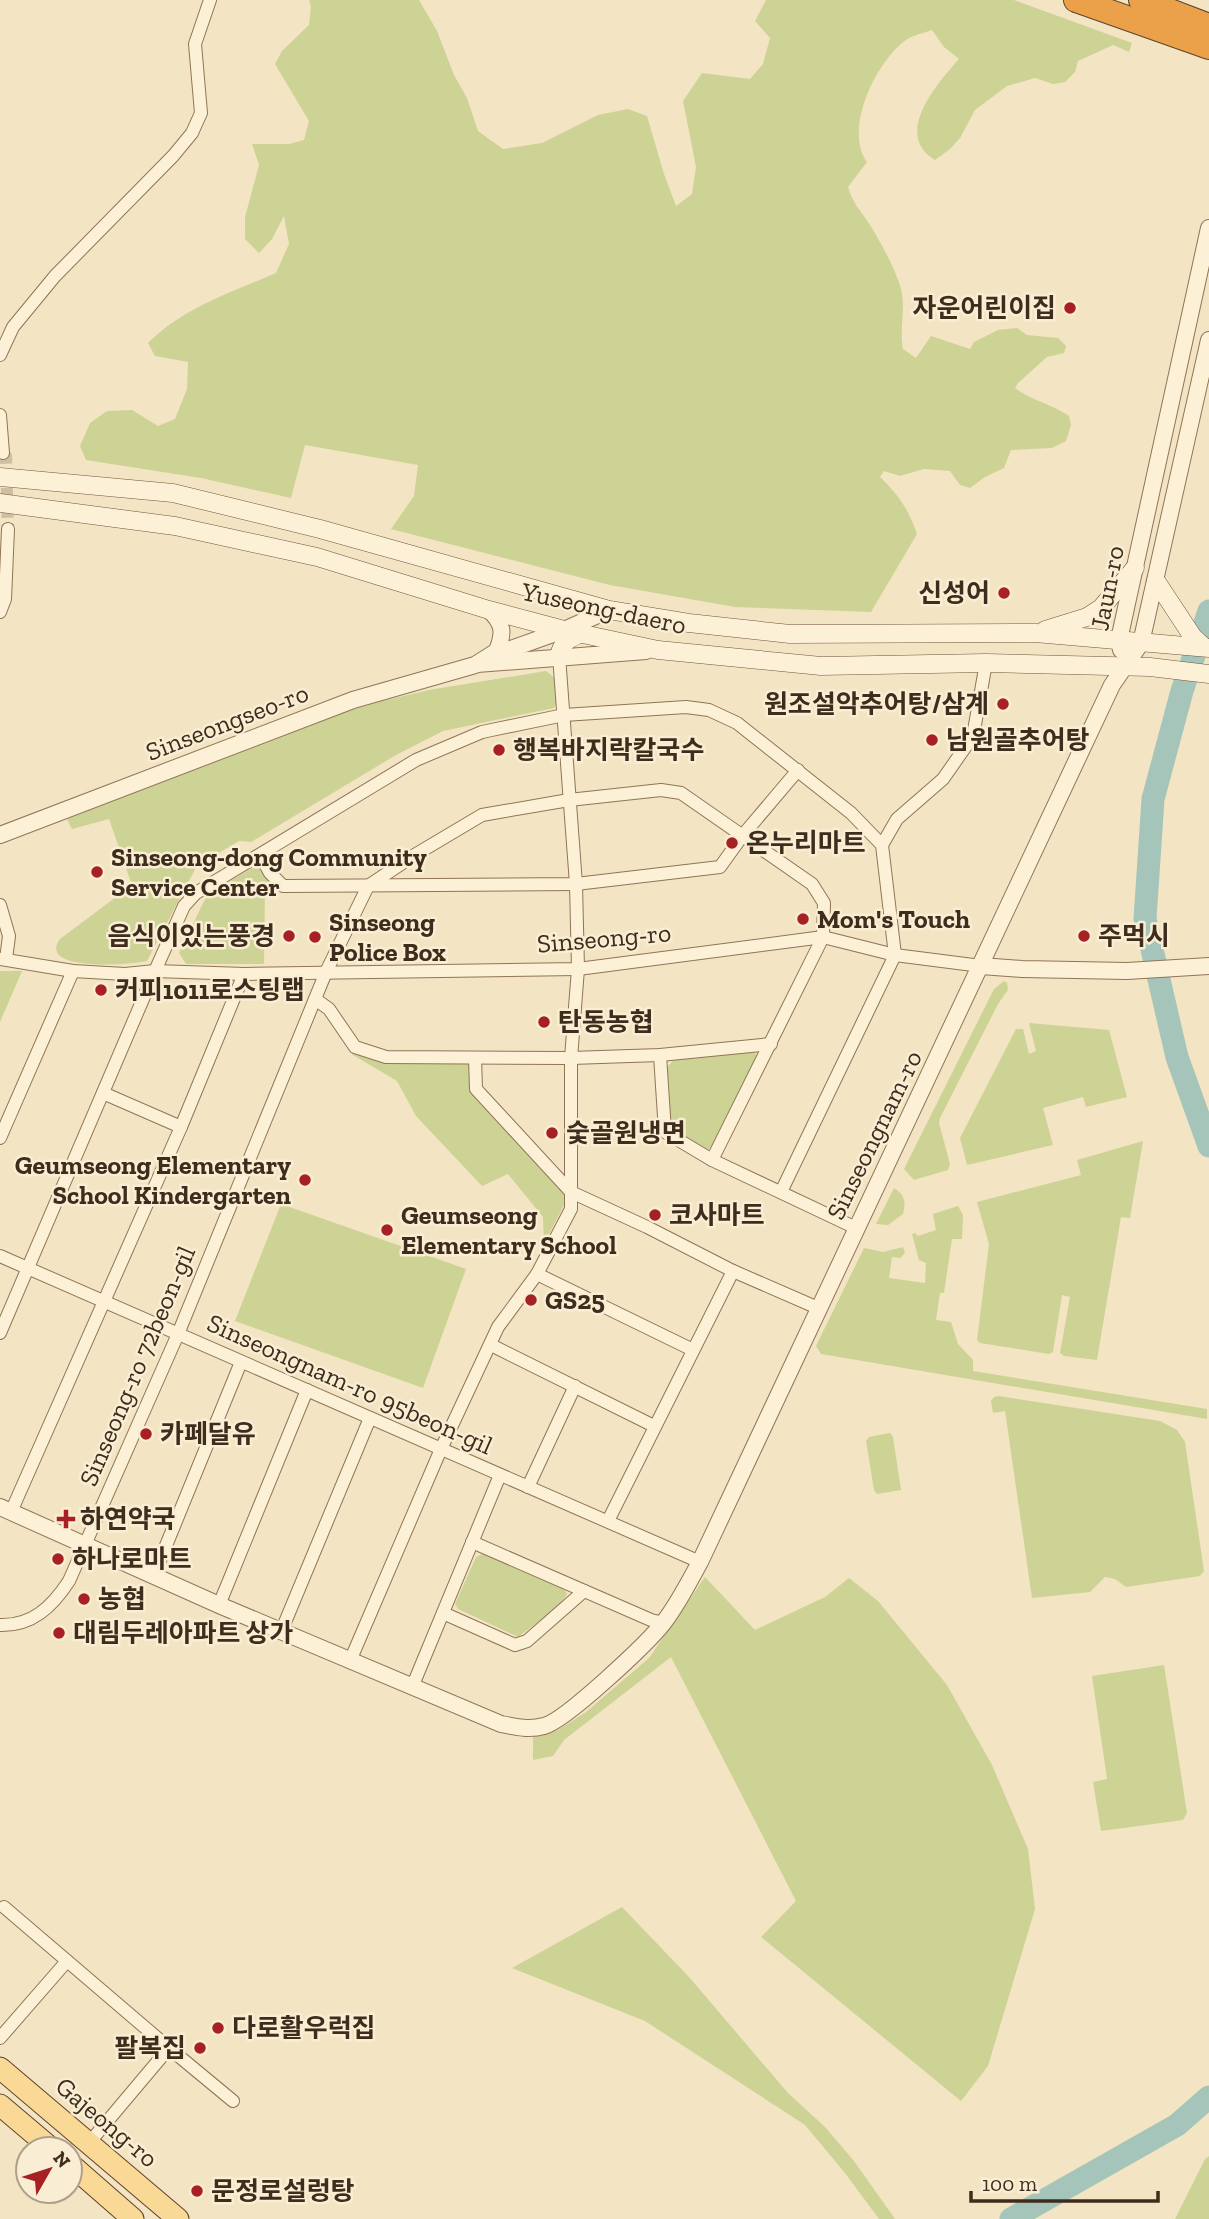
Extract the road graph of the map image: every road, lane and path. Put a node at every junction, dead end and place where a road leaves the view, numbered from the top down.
1 (210, 0) edge
2 (1076, 0) edge
3 (1141, 0) edge
4 (1209, 26) edge
5 (1209, 47) edge
6 (1209, 228) edge
7 (1209, 340) edge
8 (0, 355) edge
9 (0, 414) edge
10 (3, 453) dead end
11 (0, 477) edge
12 (0, 503) edge
13 (8, 529) tunnel mouth
14 (1135, 568) junction
15 (1156, 581) junction
16 (489, 610) junction
17 (609, 610) junction
18 (0, 612) edge
19 (573, 631) junction
20 (1035, 633) junction
21 (1119, 640) junction
22 (1149, 642) junction
23 (1207, 648) edge
24 (658, 650) junction
25 (497, 652) junction
26 (559, 656) junction
27 (986, 663) junction
28 (475, 664) junction
29 (1123, 666) junction
30 (1209, 674) edge
31 (564, 715) junction
32 (798, 770) junction
33 (569, 800) junction
34 (0, 835) edge
35 (743, 835) junction
36 (882, 845) junction
37 (260, 855) junction
38 (576, 884) junction
39 (368, 886) junction
40 (0, 905) edge
41 (823, 937) junction
42 (895, 955) junction
43 (3, 959) edge
44 (981, 966) junction
45 (1208, 966) edge
46 (578, 970) junction
47 (73, 971) junction
48 (155, 971) junction
49 (326, 972) junction
50 (244, 974) junction
51 (315, 999) junction
52 (771, 1044) junction
53 (660, 1055) junction
54 (475, 1058) junction
55 (571, 1058) junction
56 (103, 1093) junction
57 (181, 1127) junction
58 (0, 1138) edge
59 (712, 1160) junction
60 (571, 1192) junction
61 (781, 1192) junction
62 (856, 1228) junction
63 (0, 1256) edge
64 (27, 1268) junction
65 (733, 1271) junction
66 (537, 1274) junction
67 (104, 1302) junction
68 (818, 1308) junction
69 (0, 1333) edge
70 (178, 1334) junction
71 (491, 1345) junction
72 (693, 1350) junction
73 (241, 1362) junction
74 (575, 1387) junction
75 (307, 1390) junction
76 (370, 1418) junction
77 (654, 1426) junction
78 (441, 1449) junction
79 (500, 1475) junction
80 (528, 1487) junction
81 (6, 1510) edge
82 (608, 1521) junction
83 (472, 1542) junction
84 (86, 1544) junction
85 (701, 1562) junction
86 (154, 1575) junction
87 (584, 1591) junction
88 (219, 1605) junction
89 (443, 1613) junction
90 (664, 1623) junction
91 (0, 1625) edge
92 (281, 1632) junction
93 (350, 1661) junction
94 (413, 1685) junction
95 (4, 1908) dead end
96 (67, 1961) junction
97 (0, 2038) edge
98 (169, 2048) junction
99 (0, 2068) edge
100 (233, 2101) dead end
101 (0, 2105) edge
102 (35, 2135) edge
103 (89, 2143) junction
104 (84, 2176) edge
105 (133, 2219) edge
106 (178, 2219) edge

1 - 8 street
2 - 5 highway
3 - 4 highway
6 - 14 street, Jaun-ro
7 - 15 street, Jaun-ro
9 - 10 street
11 - 17 main road, Yuseong-daero
12 - 16 main road, Yuseong-daero
13 - 18 street
14 - 20 main road
14 - 21 street, Jaun-ro
15 - 22 street, Jaun-ro
15 - 23 main road
16 - 19 main road, Yuseong-daero
16 - 25 street
17 - 19 street
17 - 20 main road, Yuseong-daero
19 - 24 main road, Yuseong-daero
19 - 25 street
19 - 26 main road
20 - 21 main road, Yuseong-daero
21 - 22 main road, Yuseong-daero
21 - 29 street, Jaun-ro
22 - 23 main road, Yuseong-daero
22 - 29 street, Jaun-ro
24 - 26 street
24 - 27 main road, Yuseong-daero
25 - 28 street
26 - 28 street
26 - 31 street
27 - 29 main road, Yuseong-daero
27 - 36 street
28 - 34 street, Sinseongseo-ro
29 - 30 main road, Yuseong-daero
29 - 44 street, Sinseongnam-ro
31 - 32 street
31 - 33 street
31 - 37 street
32 - 35 street
32 - 36 street
33 - 35 street
33 - 38 street
33 - 39 street
35 - 38 street
35 - 41 street
36 - 42 street
37 - 39 street
37 - 48 street
38 - 39 street
38 - 46 street
39 - 49 street, Sinseong-ro 72beon-gil
40 - 43 street
41 - 42 street, Sinseong-ro
41 - 46 street, Sinseong-ro
41 - 52 street
42 - 44 street, Sinseong-ro
42 - 61 street
43 - 47 street, Sinseong-ro
44 - 45 street, Sinseong-ro
44 - 62 street, Sinseongnam-ro
46 - 49 street, Sinseong-ro
46 - 55 street
47 - 48 street, Sinseong-ro
47 - 58 street
48 - 50 street, Sinseong-ro
48 - 56 street
49 - 50 street, Sinseong-ro
49 - 51 street, Sinseong-ro 72beon-gil
50 - 57 street
51 - 54 street
51 - 70 street, Sinseong-ro 72beon-gil
52 - 53 street
52 - 59 street
53 - 55 street
53 - 59 street
54 - 55 street
54 - 60 street
55 - 60 street
56 - 57 street
56 - 64 street
57 - 67 street
59 - 61 street
60 - 65 street
60 - 66 street
61 - 62 street
62 - 68 street, Sinseongnam-ro
63 - 64 street, Sinseongnam-ro 95beon-gil
64 - 67 street, Sinseongnam-ro 95beon-gil
64 - 69 street
65 - 68 street
65 - 72 street
66 - 71 street
66 - 72 street
67 - 70 street, Sinseongnam-ro 95beon-gil
67 - 81 street
68 - 85 street, Sinseongnam-ro
70 - 73 street, Sinseongnam-ro 95beon-gil
70 - 84 street, Sinseong-ro 72beon-gil
71 - 74 street
71 - 78 street
72 - 77 street
73 - 75 street, Sinseongnam-ro 95beon-gil
73 - 86 street
74 - 77 street
74 - 80 street
75 - 76 street, Sinseongnam-ro 95beon-gil
75 - 88 street
76 - 78 street, Sinseongnam-ro 95beon-gil
76 - 92 street
77 - 82 street
78 - 79 street, Sinseongnam-ro 95beon-gil
78 - 93 street
79 - 80 street, Sinseongnam-ro 95beon-gil
79 - 83 street
80 - 82 street, Sinseongnam-ro 95beon-gil
81 - 84 street, Sinseongnam-ro
82 - 85 street, Sinseongnam-ro 95beon-gil
83 - 87 street
83 - 89 street
84 - 86 street, Sinseongnam-ro
84 - 91 street
85 - 90 street, Sinseongnam-ro
86 - 88 street, Sinseongnam-ro
87 - 89 street
87 - 90 street
88 - 92 street, Sinseongnam-ro
89 - 94 street
90 - 94 street, Sinseongnam-ro
92 - 93 street, Sinseongnam-ro
93 - 94 street, Sinseongnam-ro
95 - 96 street
96 - 97 street
96 - 98 street
98 - 100 street
98 - 103 street
99 - 103 main road, Gajeong-ro
101 - 102 main road
103 - 106 main road, Gajeong-ro
104 - 105 main road

